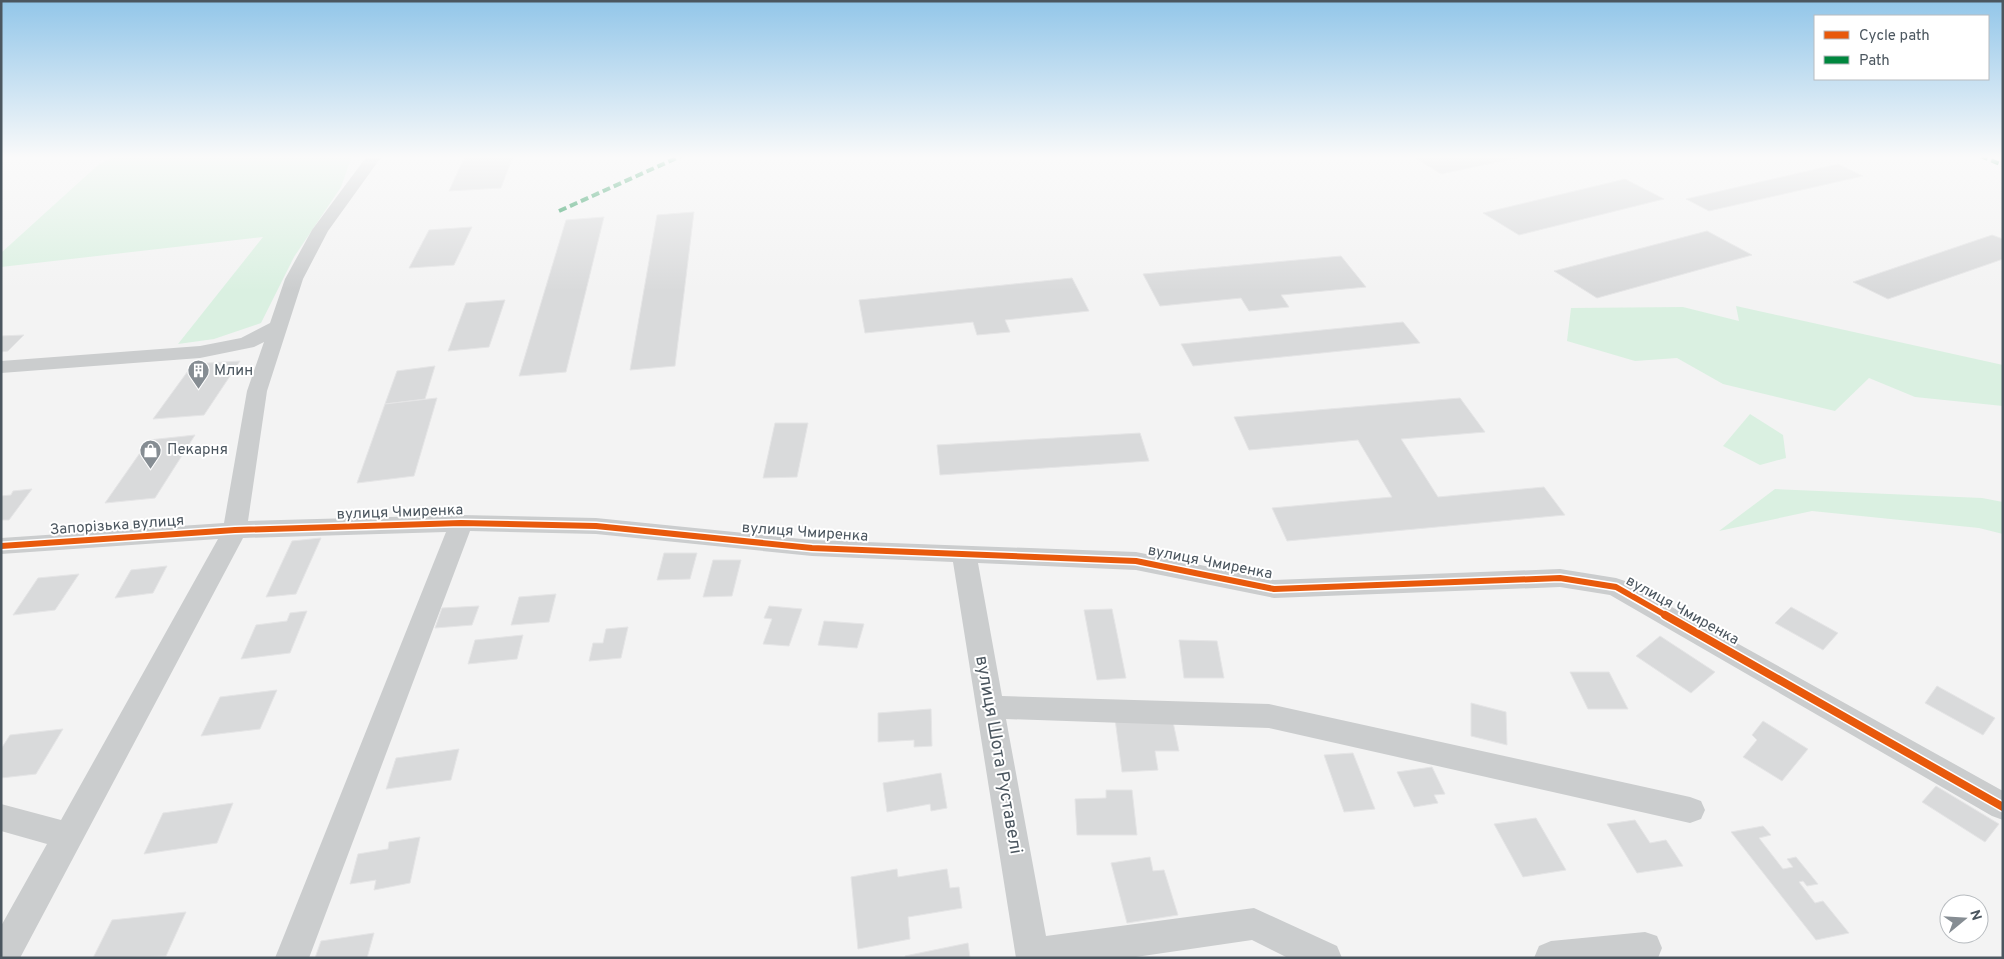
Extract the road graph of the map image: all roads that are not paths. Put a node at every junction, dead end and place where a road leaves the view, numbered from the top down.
1 (342, 201) edge
2 (278, 326) junction
3 (1, 367) edge
4 (461, 524) junction
5 (235, 530) junction
6 (1, 546) edge
7 (964, 553) junction
8 (990, 707) junction
9 (2003, 806) edge
10 (1690, 810) dead end
11 (1, 817) edge
12 (68, 836) junction
13 (1645, 948) dead end
14 (1033, 956) edge
15 (2, 958) edge
16 (292, 958) edge
17 (1325, 958) edge
18 (1551, 958) edge

1 - 2 street
2 - 3 street
2 - 5 street
4 - 5 street, вулиця Чмиренка
4 - 7 street, вулиця Чмиренка
4 - 16 street
5 - 6 street, Запорізька вулиця
5 - 12 street
7 - 8 street, вулиця Шота Руставелі
7 - 9 street, вулиця Чмиренка
8 - 10 street
8 - 14 street, вулиця Шота Руставелі
11 - 12 street
12 - 15 street
13 - 18 street
14 - 17 street

